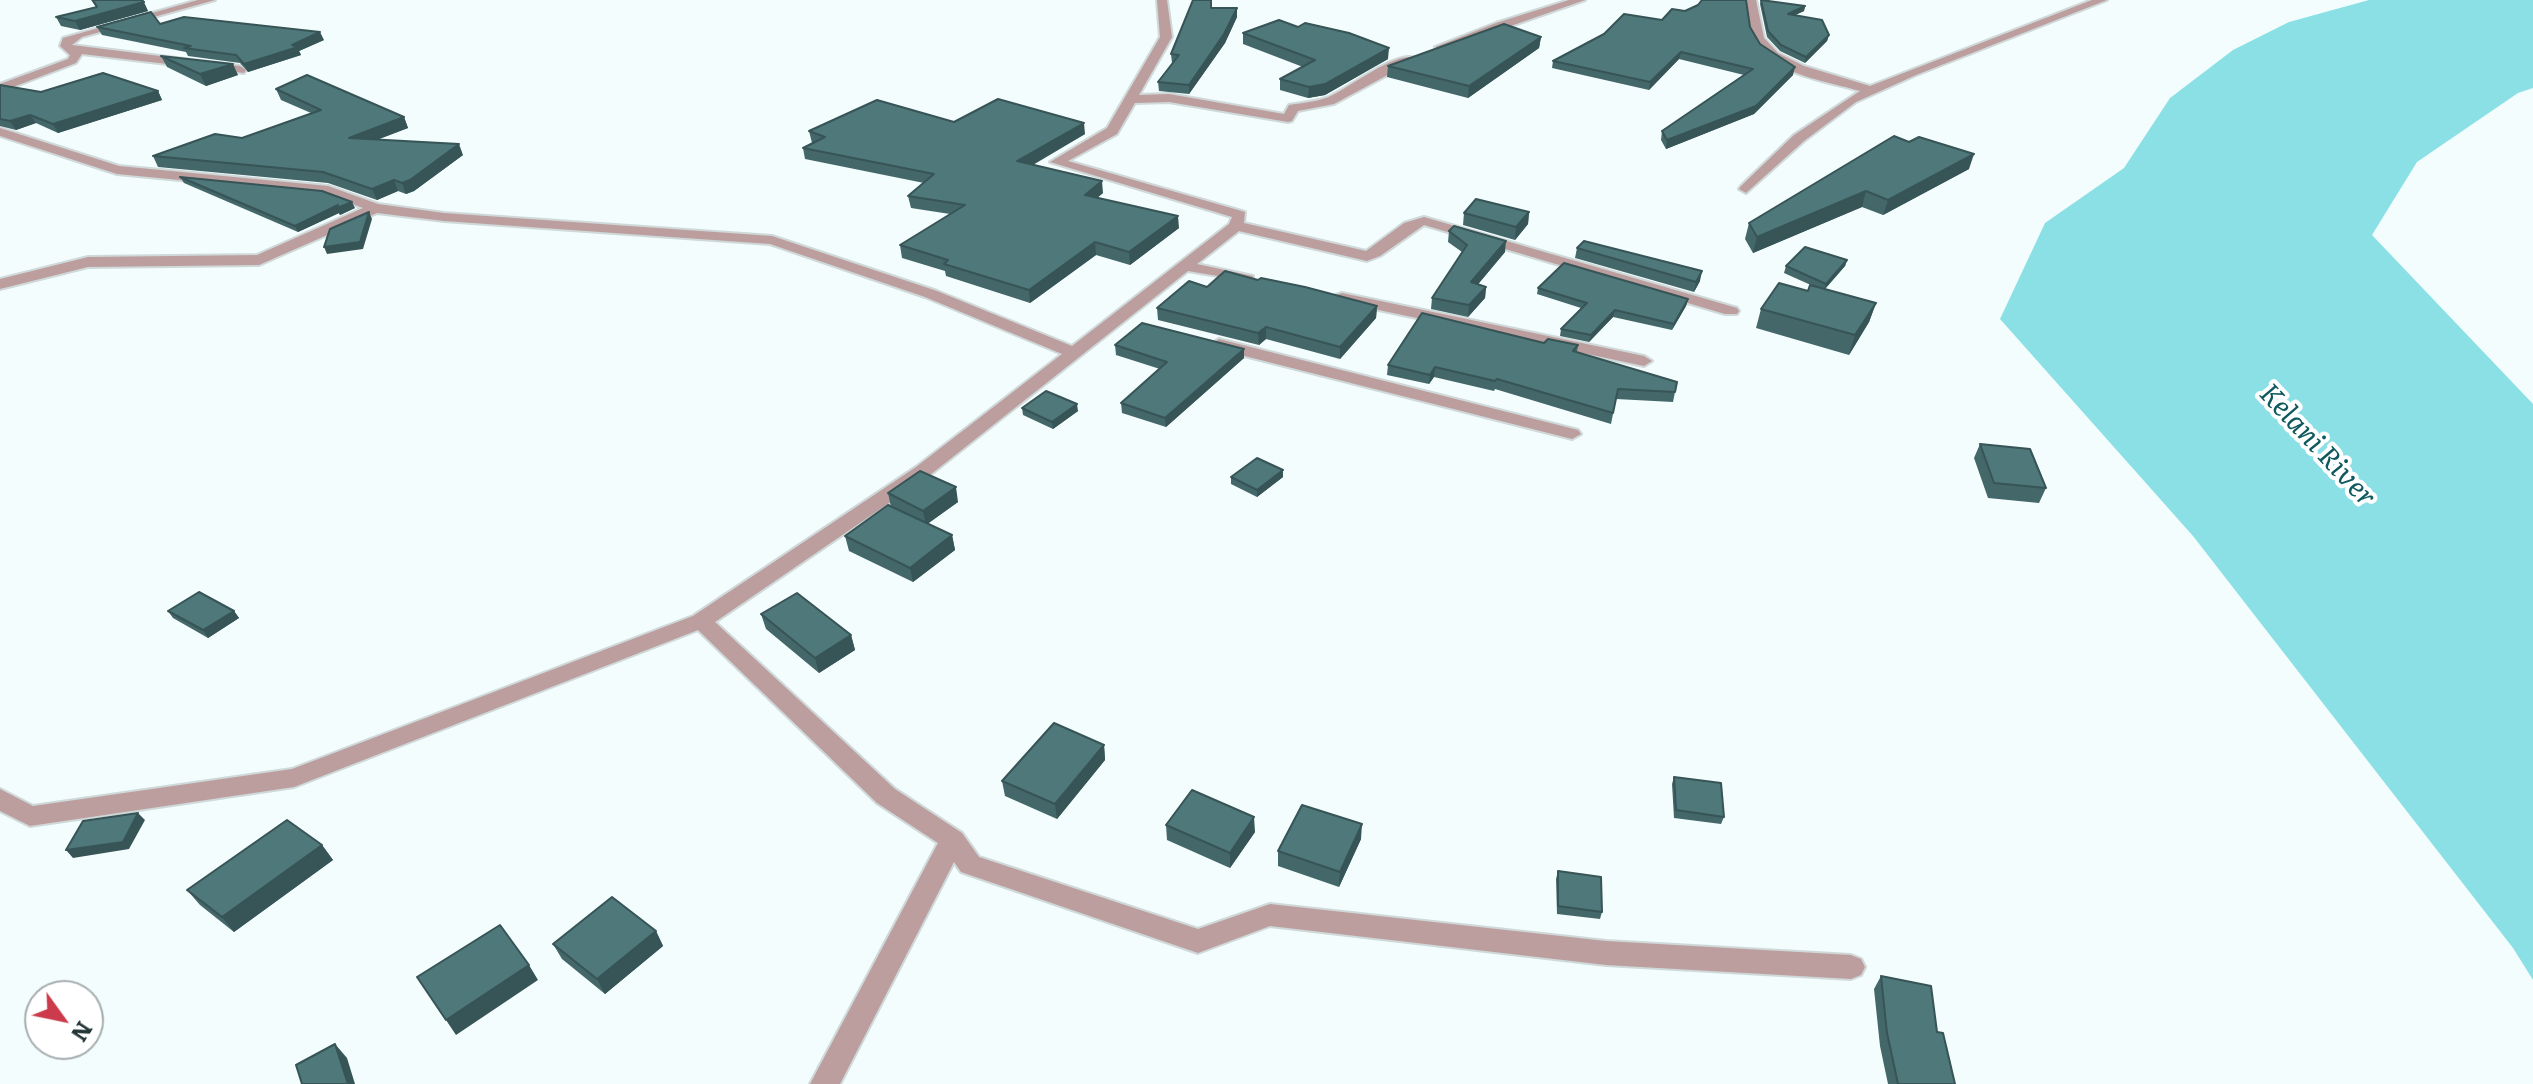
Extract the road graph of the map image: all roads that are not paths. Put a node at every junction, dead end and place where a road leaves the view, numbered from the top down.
1 (210, 0) edge
2 (1162, 0) edge
3 (1580, 0) edge
4 (1751, 0) edge
5 (2102, 0) edge
6 (75, 50) junction
7 (240, 70) edge
8 (0, 88) edge
9 (1870, 90) junction
10 (1131, 99) junction
11 (0, 132) edge
12 (1746, 189) dead end
13 (375, 208) junction
14 (1236, 226) junction
15 (1186, 266) junction
16 (1262, 281) edge
17 (0, 284) edge
18 (1323, 294) edge
19 (1731, 311) dead end
20 (1194, 338) edge
21 (1074, 353) junction
22 (1644, 361) dead end
23 (1572, 434) dead end
24 (701, 621) junction
25 (0, 799) edge
26 (953, 840) junction
27 (1851, 967) dead end
28 (825, 1084) edge

1 - 6 street
2 - 10 street
3 - 10 street
4 - 9 street
5 - 9 street
6 - 7 street
6 - 8 street
9 - 12 street
10 - 14 street
11 - 13 street
13 - 17 street
13 - 21 street
14 - 15 street
14 - 19 street
15 - 16 street
15 - 21 street
18 - 22 street
20 - 23 street
21 - 24 street
24 - 25 street
24 - 26 street
26 - 27 street
26 - 28 street

